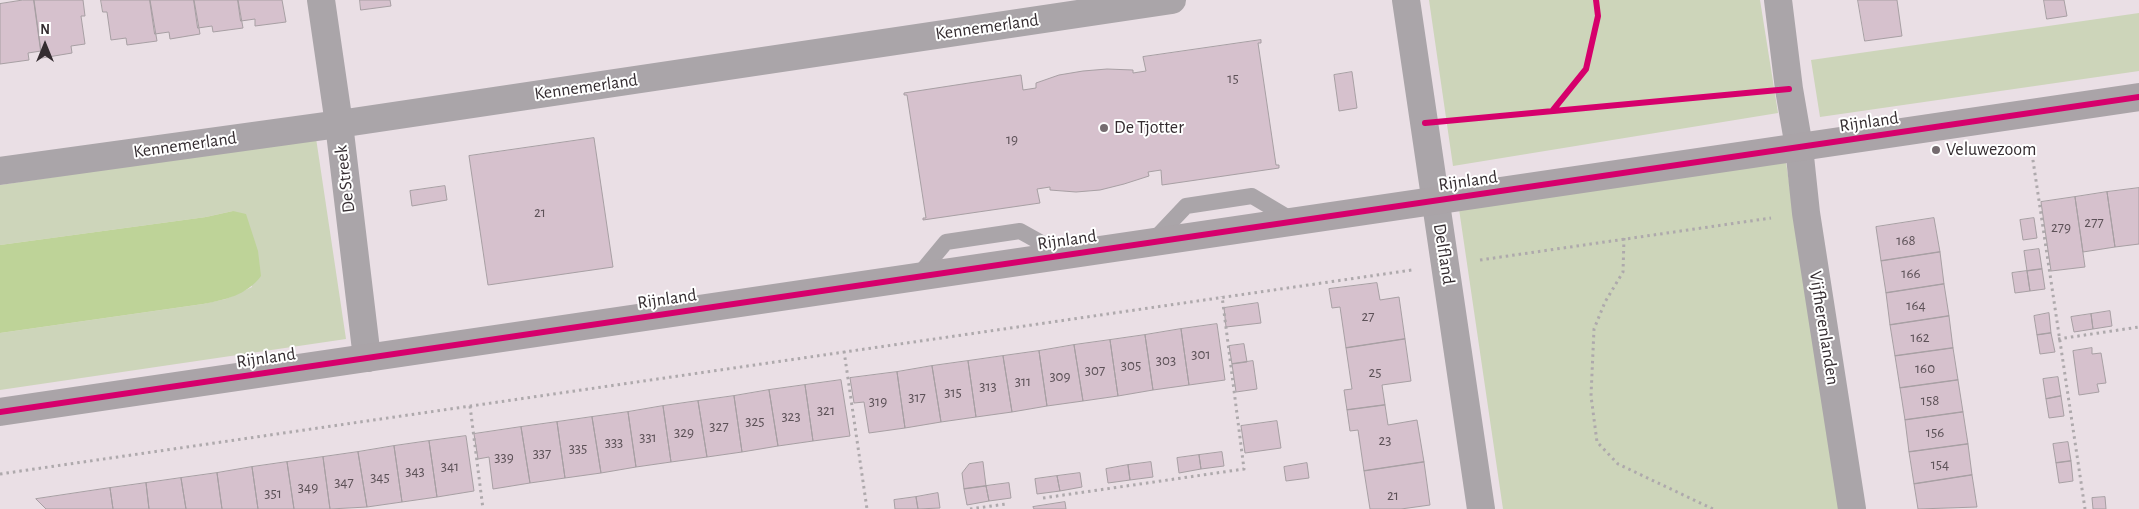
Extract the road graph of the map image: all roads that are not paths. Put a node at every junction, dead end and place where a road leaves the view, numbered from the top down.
1 (320, 0) edge
2 (1172, 0) edge
3 (1406, 0) edge
4 (1778, 0) edge
5 (2139, 97) edge
6 (339, 124) junction
7 (1799, 147) junction
8 (0, 171) edge
9 (1436, 201) junction
10 (367, 358) junction
11 (0, 412) edge
12 (1481, 509) edge
13 (1852, 509) edge

1 - 6 street, De Streek
2 - 6 street, Kennemerland
3 - 9 street, Delfland
4 - 7 street
5 - 7 street, Rijnland
6 - 8 street, Kennemerland
6 - 10 street, De Streek
7 - 9 street, Rijnland
7 - 13 street, Vijfherenlanden
9 - 10 street, Rijnland
9 - 12 street, Delfland
10 - 11 street, Rijnland

